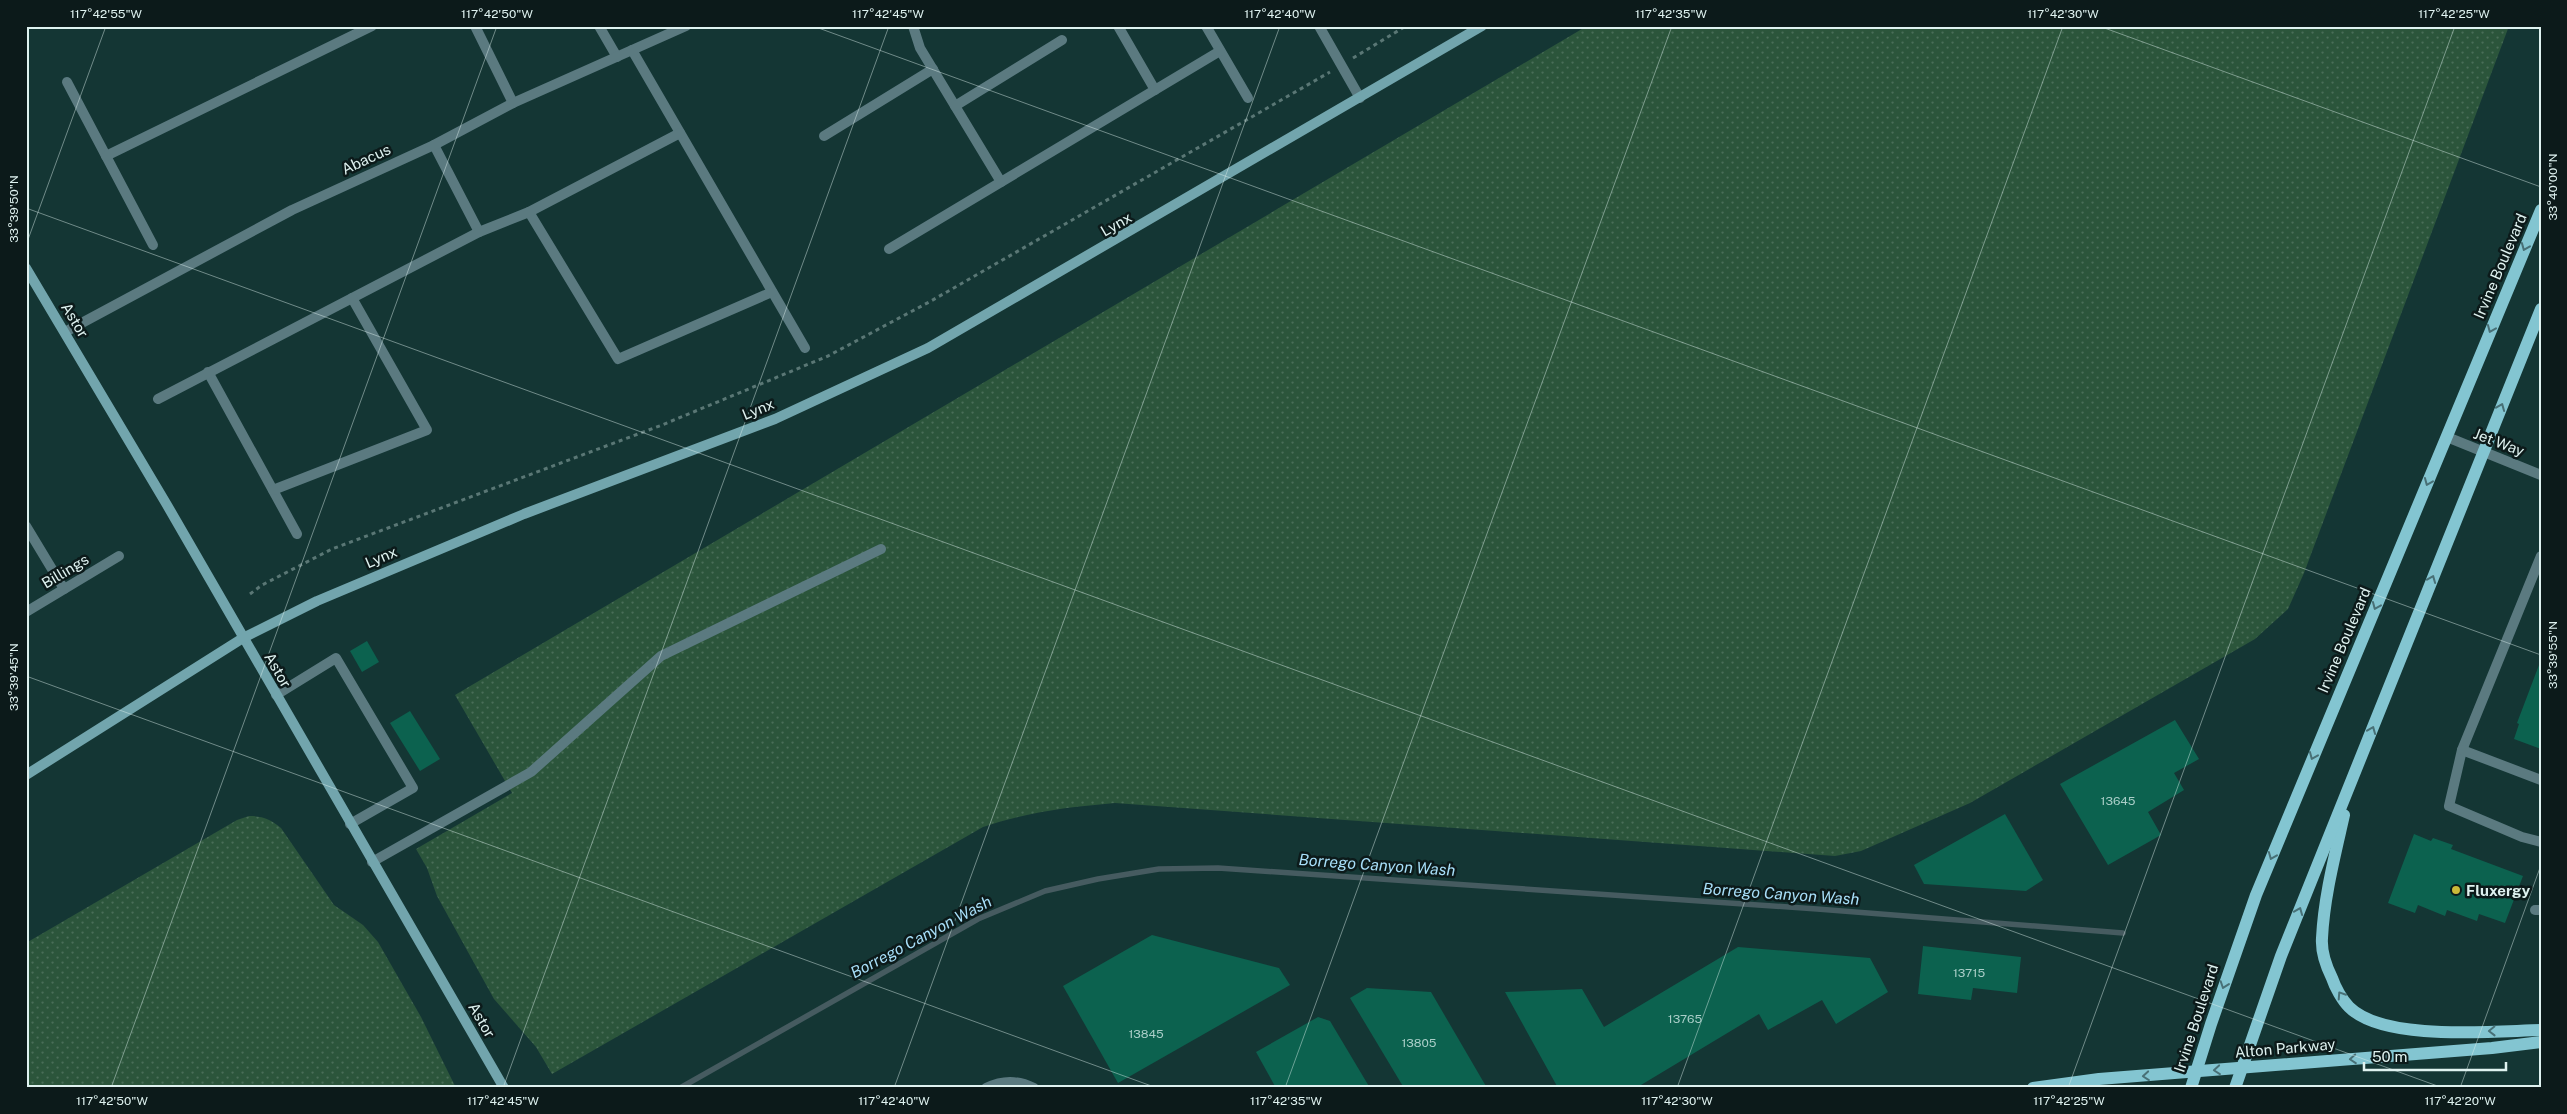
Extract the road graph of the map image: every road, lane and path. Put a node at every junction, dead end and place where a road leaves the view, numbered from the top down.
1 (372, 26) edge
2 (476, 26) edge
3 (599, 26) edge
4 (686, 26) edge
5 (912, 26) edge
6 (1118, 26) edge
7 (1206, 26) edge
8 (1319, 26) edge
9 (1406, 26) edge
10 (1482, 26) edge
11 (1062, 40) dead end
12 (632, 50) junction
13 (1220, 50) junction
14 (1362, 53) dead end
15 (617, 57) junction
16 (933, 69) junction
17 (67, 82) dead end
18 (1155, 90) junction
19 (1248, 98) dead end
20 (1360, 98) junction
21 (513, 102) junction
22 (956, 106) junction
23 (680, 133) junction
24 (824, 136) dead end
25 (434, 145) junction
26 (106, 156) junction
27 (1001, 182) junction
28 (2541, 210) edge
29 (529, 212) junction
30 (479, 232) junction
31 (153, 245) dead end
32 (889, 249) dead end
33 (26, 268) edge
34 (772, 292) junction
35 (352, 298) junction
36 (2541, 309) edge
37 (65, 332) junction
38 (806, 348) dead end
39 (208, 372) junction
40 (158, 399) dead end
41 (2446, 437) junction
42 (2482, 452) junction
43 (2541, 475) edge
44 (272, 490) junction
45 (26, 526) edge
46 (297, 534) dead end
47 (881, 549) dead end
48 (119, 556) dead end
49 (2541, 556) edge
50 (64, 589) junction
51 (26, 612) edge
52 (243, 638) junction
53 (276, 695) junction
54 (2462, 750) junction
55 (2353, 775) junction
56 (26, 776) edge
57 (2541, 780) edge
58 (350, 824) junction
59 (2541, 842) edge
60 (372, 862) junction
61 (2541, 1030) edge
62 (2541, 1042) edge
63 (2240, 1068) junction
64 (2194, 1072) junction
65 (504, 1088) edge
66 (986, 1088) edge
67 (1034, 1088) edge
68 (2032, 1088) edge
69 (2191, 1088) edge
70 (2235, 1088) edge

1 - 26 street
2 - 21 street
3 - 15 street
4 - 12 street, Abacus
5 - 16 street
6 - 18 street
7 - 13 street
8 - 20 street
9 - 14 path
10 - 20 street, Lynx
11 - 22 street
12 - 15 street, Abacus
12 - 23 street
13 - 18 street
13 - 19 street
15 - 21 street, Abacus
16 - 22 street
16 - 24 street
17 - 26 street
18 - 27 street
20 - 52 street, Lynx
21 - 25 street, Abacus
22 - 27 street
23 - 29 street
23 - 34 street
25 - 30 street
25 - 37 street, Abacus
26 - 31 street
27 - 32 street
28 -> 41 main road, Irvine Boulevard
29 - 30 street
29 - 34 street
30 - 35 street
33 - 37 street, Astor
34 - 38 street
35 - 39 street
35 - 44 street
42 -> 36 main road
37 - 52 street, Astor
39 - 40 street
39 - 44 street
41 - 42 street, Jet Way
41 -> 64 main road, Irvine Boulevard
42 - 43 street, Jet Way
55 -> 42 main road
44 - 46 street
45 - 50 street
47 - 60 street
48 - 50 street, Billings
49 - 54 street
50 - 51 street, Billings
52 - 53 street, Astor
52 - 56 street, Lynx
53 - 58 street, Astor
53 - 58 street
54 - 57 street
54 - 59 street
61 -> 55 main road
63 -> 55 main road
58 - 60 street, Astor
60 - 65 street, Astor
62 -> 63 main road, Alton Parkway
63 -> 64 main road, Alton Parkway
63 - 70 main road
64 -> 68 main road, Alton Parkway
64 - 69 main road, Irvine Boulevard
66 - 67 street

